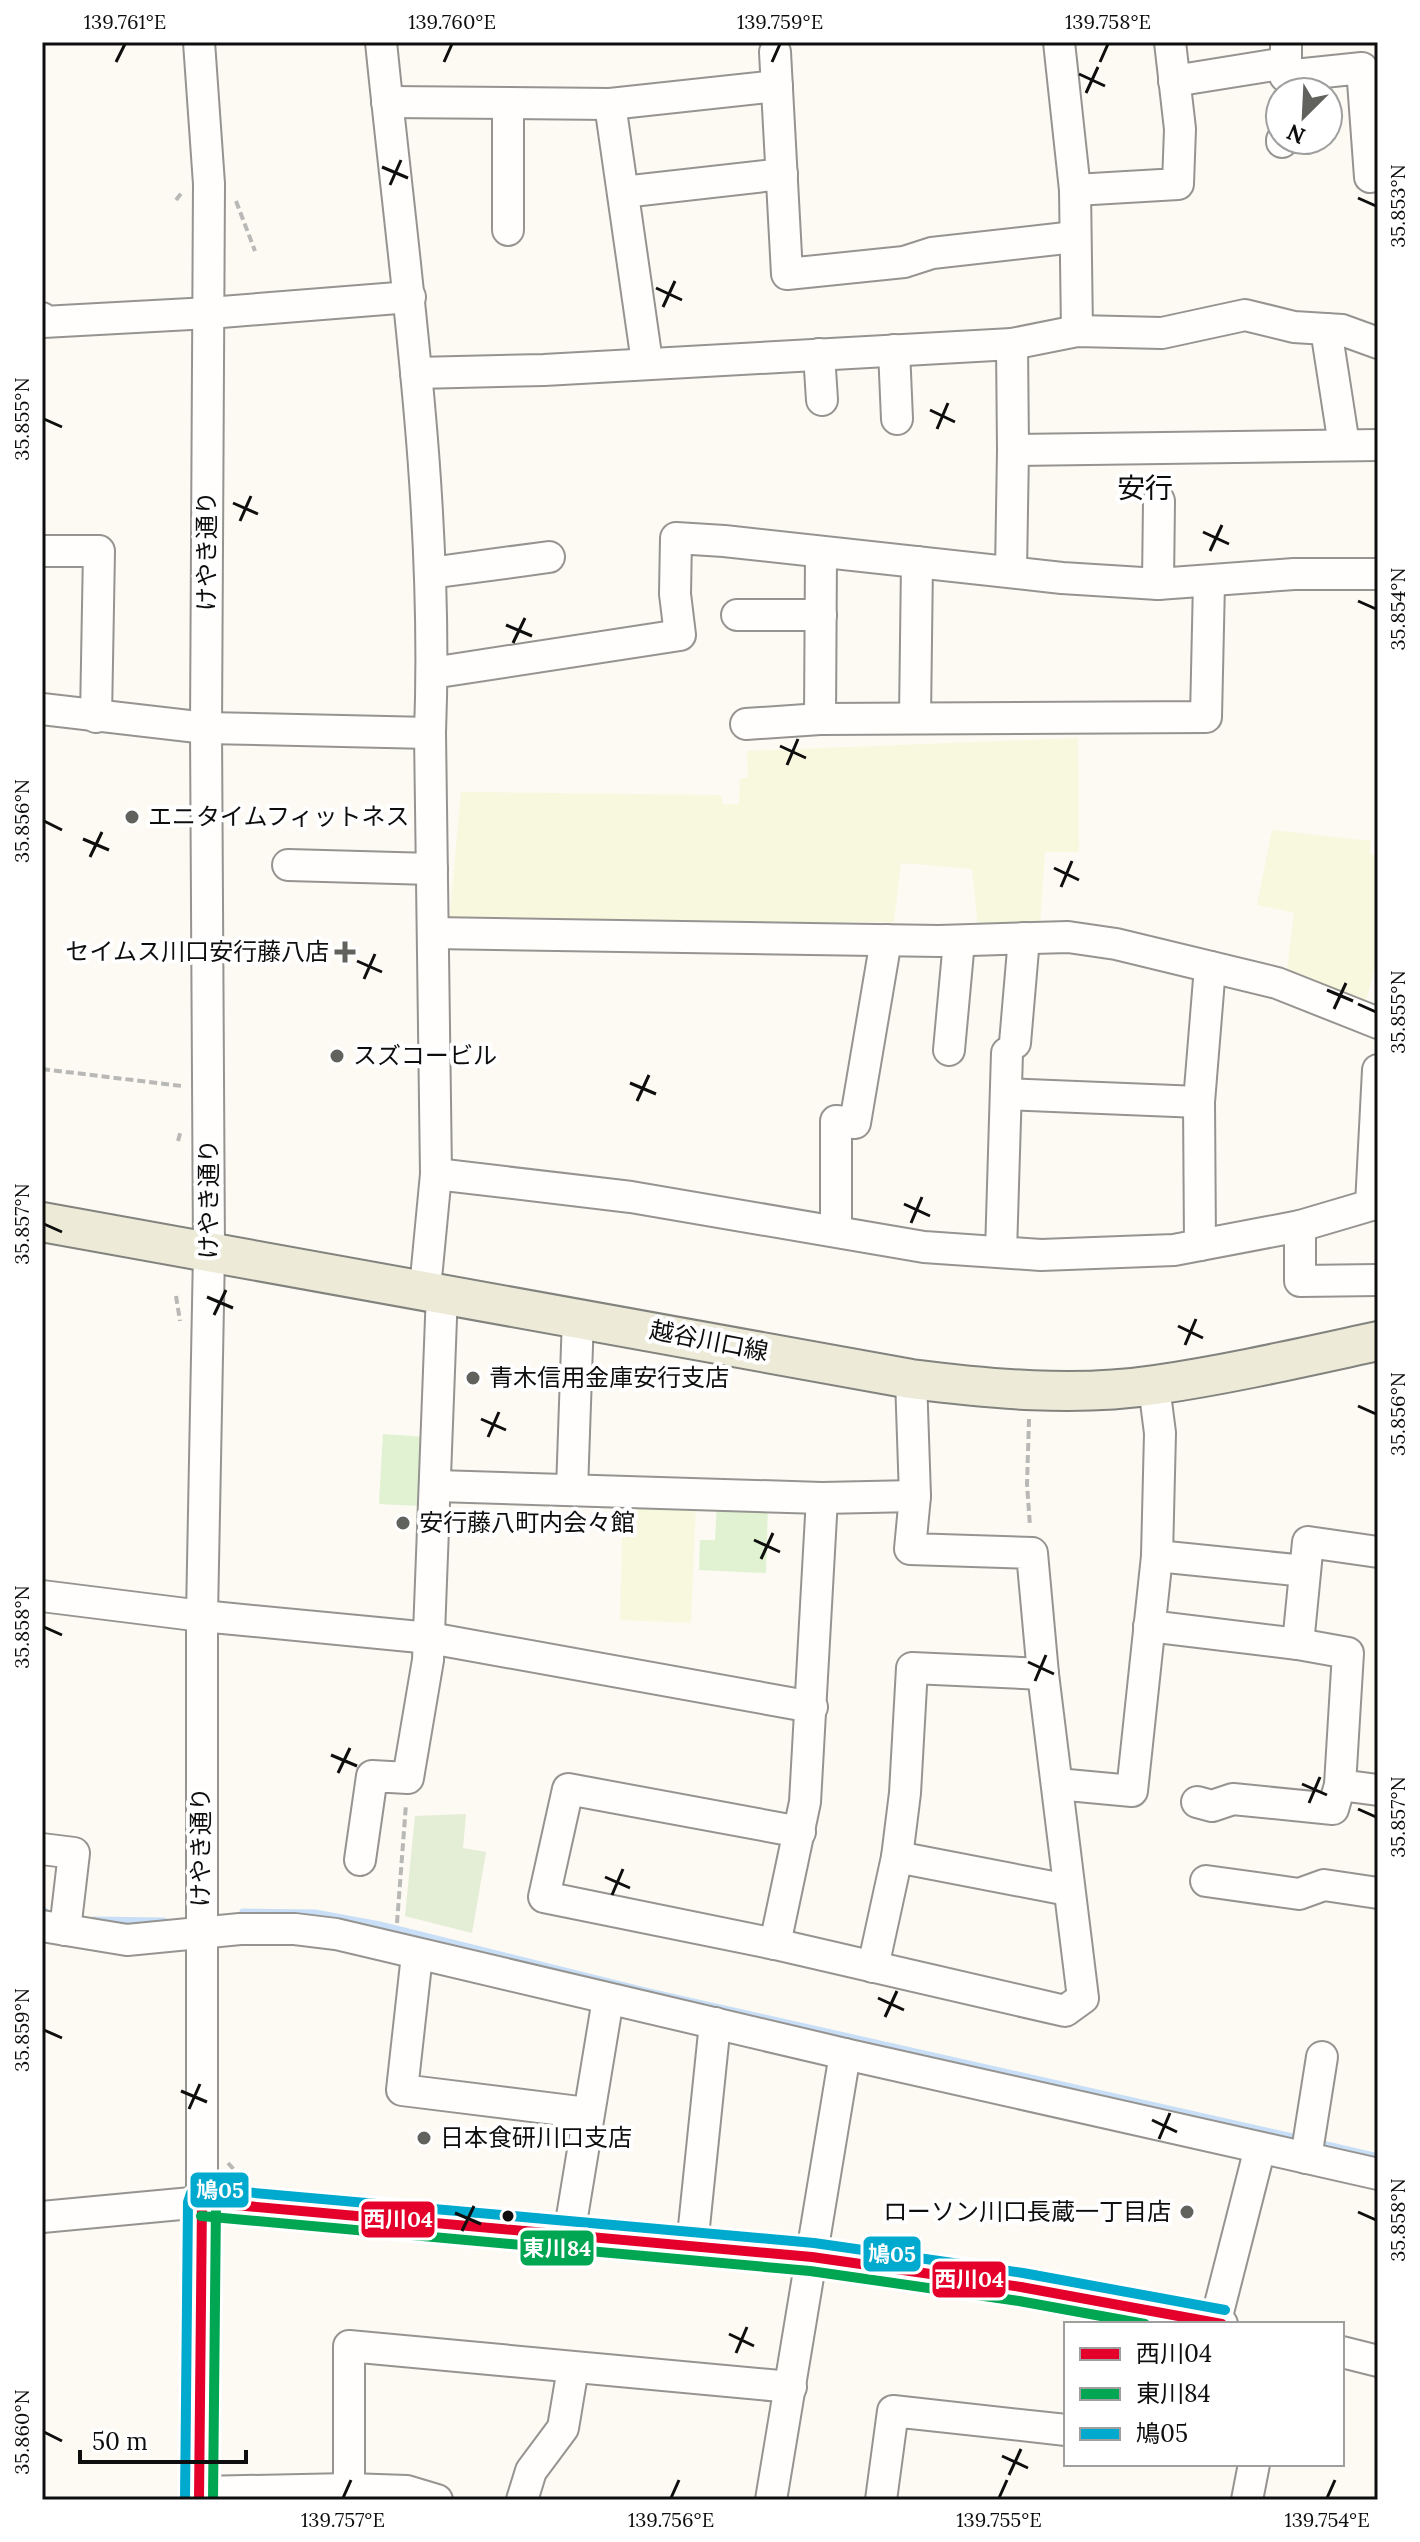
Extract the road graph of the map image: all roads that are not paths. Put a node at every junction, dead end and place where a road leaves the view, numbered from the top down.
1 (199, 42) edge
2 (381, 42) edge
3 (1059, 42) edge
4 (1170, 42) edge
5 (775, 52) dead end
6 (1285, 68) edge
7 (1174, 81) junction
8 (777, 86) junction
9 (387, 102) junction
10 (508, 103) junction
11 (610, 104) junction
12 (782, 174) junction
13 (1370, 177) dead end
14 (1075, 190) junction
15 (623, 192) junction
16 (508, 230) dead end
17 (1075, 237) junction
18 (410, 297) junction
19 (209, 313) junction
20 (42, 318) edge
21 (1326, 329) junction
22 (1077, 331) junction
23 (1378, 343) edge
24 (1012, 344) junction
25 (894, 350) junction
26 (819, 354) junction
27 (647, 362) junction
28 (416, 373) junction
29 (822, 400) dead end
30 (897, 419) dead end
31 (1344, 445) junction
32 (1378, 445) edge
33 (1013, 450) junction
34 (1159, 501) dead end
35 (42, 551) edge
36 (821, 553) junction
37 (549, 557) dead end
38 (917, 562) junction
39 (1011, 571) junction
40 (430, 573) junction
41 (1378, 574) edge
42 (1209, 582) junction
43 (1158, 584) junction
44 (737, 615) dead end
45 (821, 615) junction
46 (432, 673) junction
47 (42, 709) edge
48 (96, 717) junction
49 (915, 718) junction
50 (820, 719) junction
51 (746, 724) dead end
52 (206, 728) junction
53 (430, 733) junction
54 (288, 865) dead end
55 (432, 869) junction
56 (433, 933) junction
57 (1024, 938) junction
58 (886, 940) junction
59 (959, 941) junction
60 (1210, 967) junction
61 (1378, 1023) edge
62 (949, 1050) dead end
63 (1378, 1070) edge
64 (1006, 1094) junction
65 (1199, 1102) junction
66 (436, 1174) junction
67 (1375, 1204) edge
68 (42, 1222) edge
69 (1300, 1226) junction
70 (836, 1231) junction
71 (1200, 1245) junction
72 (1001, 1252) junction
73 (209, 1253) junction
74 (1378, 1280) edge
75 (434, 1291) junction
76 (578, 1317) junction
77 (1378, 1341) edge
78 (911, 1379) junction
79 (1154, 1386) junction
80 (437, 1486) junction
81 (572, 1490) junction
82 (915, 1496) junction
83 (822, 1498) junction
84 (1378, 1552) edge
85 (1157, 1556) junction
86 (1305, 1571) junction
87 (42, 1596) edge
88 (202, 1616) junction
89 (1149, 1626) junction
90 (430, 1638) junction
91 (1298, 1644) junction
92 (1043, 1674) junction
93 (812, 1707) junction
94 (1057, 1784) junction
95 (1340, 1785) junction
96 (1378, 1790) edge
97 (1197, 1802) dead end
98 (800, 1832) junction
99 (42, 1849) edge
100 (897, 1857) junction
101 (360, 1860) dead end
102 (1206, 1881) dead end
103 (1068, 1890) junction
104 (1378, 1893) edge
105 (53, 1928) edge
106 (201, 1934) junction
107 (775, 1944) junction
108 (417, 1955) junction
109 (873, 1967) junction
110 (608, 1999) junction
111 (715, 2023) junction
112 (845, 2054) junction
113 (1322, 2057) dead end
114 (587, 2113) junction
115 (1260, 2148) junction
116 (1306, 2158) junction
117 (1378, 2174) edge
118 (202, 2202) junction
119 (42, 2217) edge
120 (569, 2235) junction
121 (692, 2246) junction
122 (812, 2257) junction
123 (1212, 2322) edge
124 (1217, 2322) edge
125 (1344, 2352) edge
126 (1378, 2361) edge
127 (573, 2368) junction
128 (791, 2387) junction
129 (1064, 2430) edge
130 (1254, 2466) edge
131 (349, 2494) edge
132 (199, 2496) edge
133 (437, 2500) edge
134 (522, 2500) edge
135 (771, 2500) edge
136 (881, 2500) edge
137 (1247, 2500) edge

1 - 19 street, けやき通り
2 - 9 street
3 - 14 street
4 - 7 street
5 - 8 street
6 - 7 street
6 - 13 street
7 - 14 street
8 - 11 street
8 - 12 street
9 - 10 street
9 - 18 street
10 - 11 street
10 - 16 street
11 - 15 street
12 - 15 street
12 - 17 street
14 - 17 street
15 - 27 street
17 - 22 street
18 - 19 street
18 - 28 street
19 - 20 street
19 - 52 street, けやき通り
21 - 22 street
21 - 23 street
21 - 31 street
22 - 24 street
24 - 25 street
24 - 33 street
25 - 26 street
25 - 30 street
26 - 27 street
26 - 29 street
27 - 28 street
28 - 40 street
31 - 32 street
31 - 33 street
33 - 39 street
34 - 43 street
35 - 48 street
36 - 38 street
36 - 45 street
36 - 46 street
37 - 40 street
38 - 39 street
38 - 49 street
39 - 43 street
40 - 46 street
41 - 42 street
42 - 43 street
42 - 49 street
44 - 45 street
45 - 50 street
46 - 53 street
47 - 48 street
48 - 52 street
49 - 50 street
50 - 51 street
52 - 53 street
52 - 73 street, けやき通り
53 - 55 street
54 - 55 street
55 - 56 street
56 - 58 street
56 - 66 street
57 - 59 street
57 - 60 street
57 - 64 street
58 - 59 street
58 - 70 street
59 - 62 street
60 - 61 street
60 - 65 street
63 - 67 street
64 - 65 street
64 - 72 street
65 - 71 street
66 - 70 street
66 - 75 street
67 - 69 street
68 - 73 main road, 越谷川口線
69 - 71 street
69 - 74 street
70 - 72 street
71 - 72 street
73 - 75 main road, 越谷川口線
73 - 88 street, けやき通り
75 - 76 main road, 越谷川口線
75 - 80 street
76 - 78 main road, 越谷川口線
76 - 81 street
77 - 79 main road, 越谷川口線
78 - 79 main road, 越谷川口線
78 - 82 street
79 - 85 street
80 - 81 street
80 - 90 street
81 - 83 street
82 - 83 street
82 - 92 street
83 - 93 street
84 - 86 street
85 - 86 street
85 - 89 street
86 - 91 street
87 - 88 street
88 - 90 street
88 - 106 street, けやき通り
89 - 91 street
89 - 94 street
90 - 93 street
90 - 101 street
91 - 95 street
92 - 94 street
92 - 100 street
93 - 98 street
94 - 103 street
95 - 96 street
95 - 97 street
98 - 107 street
98 - 107 street
99 - 105 street
100 - 103 street
100 - 109 street
102 - 104 street
103 - 109 street
105 - 106 street
106 - 108 street
106 - 118 street, けやき通り
107 - 109 street
108 - 110 street
108 - 114 street
110 - 111 street
110 - 114 street
111 - 112 street
111 - 121 street
112 - 115 street
112 - 122 street
113 - 116 street
114 - 120 street
115 - 116 street
115 - 124 street
116 - 117 street
118 - 119 street
118 - 120 street
118 - 132 street, けやき通り
120 - 121 street
121 - 122 street
122 - 123 street
122 - 128 street
125 - 126 street
127 - 128 street
127 - 131 street
127 - 134 street
128 - 135 street
129 - 136 street
130 - 137 street
131 - 132 street
131 - 133 street

